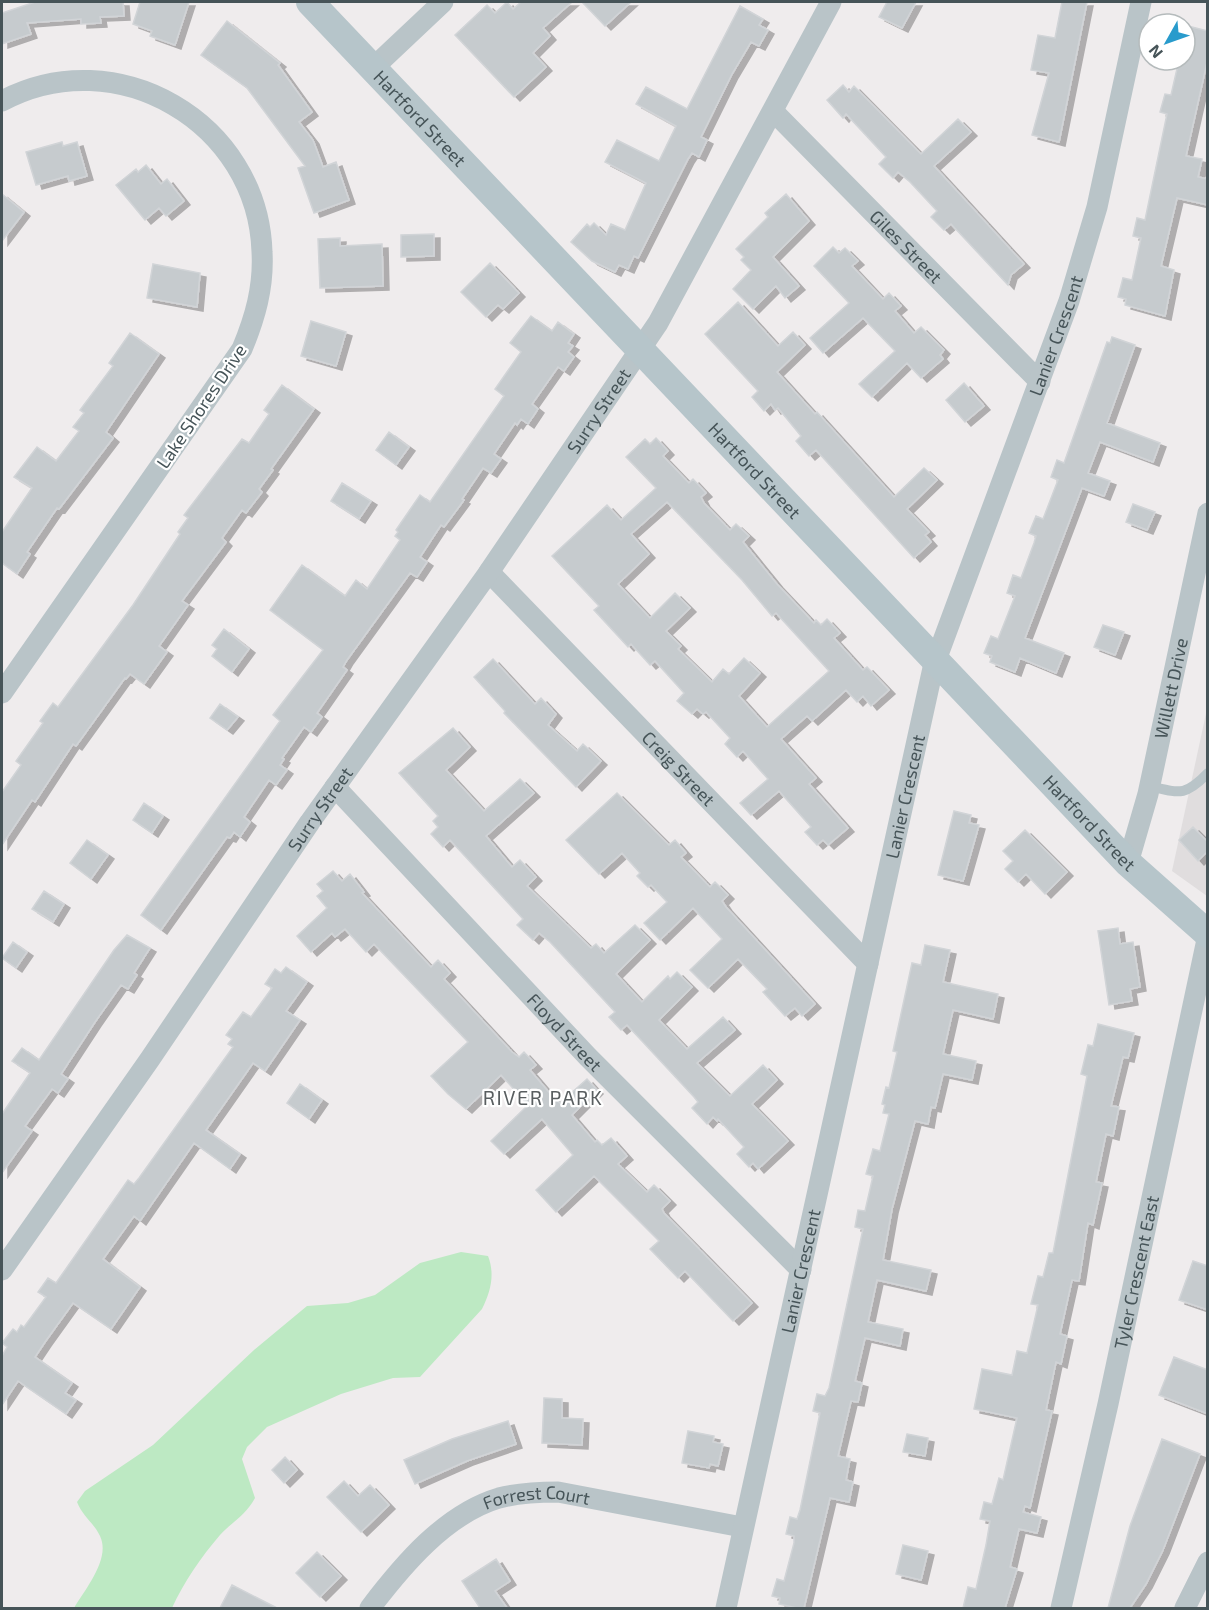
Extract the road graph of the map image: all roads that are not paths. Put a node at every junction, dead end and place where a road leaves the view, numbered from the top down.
1 (310, 2) edge
2 (443, 2) edge
3 (831, 2) edge
4 (1141, 2) edge
5 (373, 68) junction
6 (2, 101) edge
7 (773, 111) junction
8 (640, 349) junction
9 (1040, 382) junction
10 (1208, 513) edge
11 (489, 572) junction
12 (936, 659) junction
13 (2, 693) edge
14 (1208, 773) edge
15 (1150, 786) junction
16 (335, 787) junction
17 (1128, 863) junction
18 (1208, 935) edge
19 (868, 964) junction
20 (2, 1270) edge
21 (801, 1270) junction
22 (742, 1527) junction
23 (1208, 1562) edge
24 (370, 1608) edge
25 (726, 1608) edge
26 (1061, 1608) edge
27 (1185, 1608) edge

1 - 5 street, Hartford Street
2 - 5 street
3 - 7 street
4 - 9 street, Lanier Crescent
5 - 8 street, Hartford Street
6 - 13 street, Lake Shores Drive
7 - 8 street
7 - 9 street, Giles Street
8 - 11 street, Surry Street
8 - 12 street, Hartford Street
9 - 12 street, Lanier Crescent
10 - 15 street, Willett Drive
11 - 16 street, Surry Street
11 - 19 street, Creig Street
12 - 17 street, Hartford Street
12 - 19 street, Lanier Crescent
14 - 15 lane
15 - 17 street, Willett Drive
16 - 20 street, Surry Street
16 - 21 street, Floyd Street
17 - 18 street, Hartford Street
18 - 26 street, Tyler Crescent East
19 - 21 street, Lanier Crescent
21 - 22 street, Lanier Crescent
22 - 24 street, Forrest Court
22 - 25 street, Lanier Crescent
23 - 27 street

